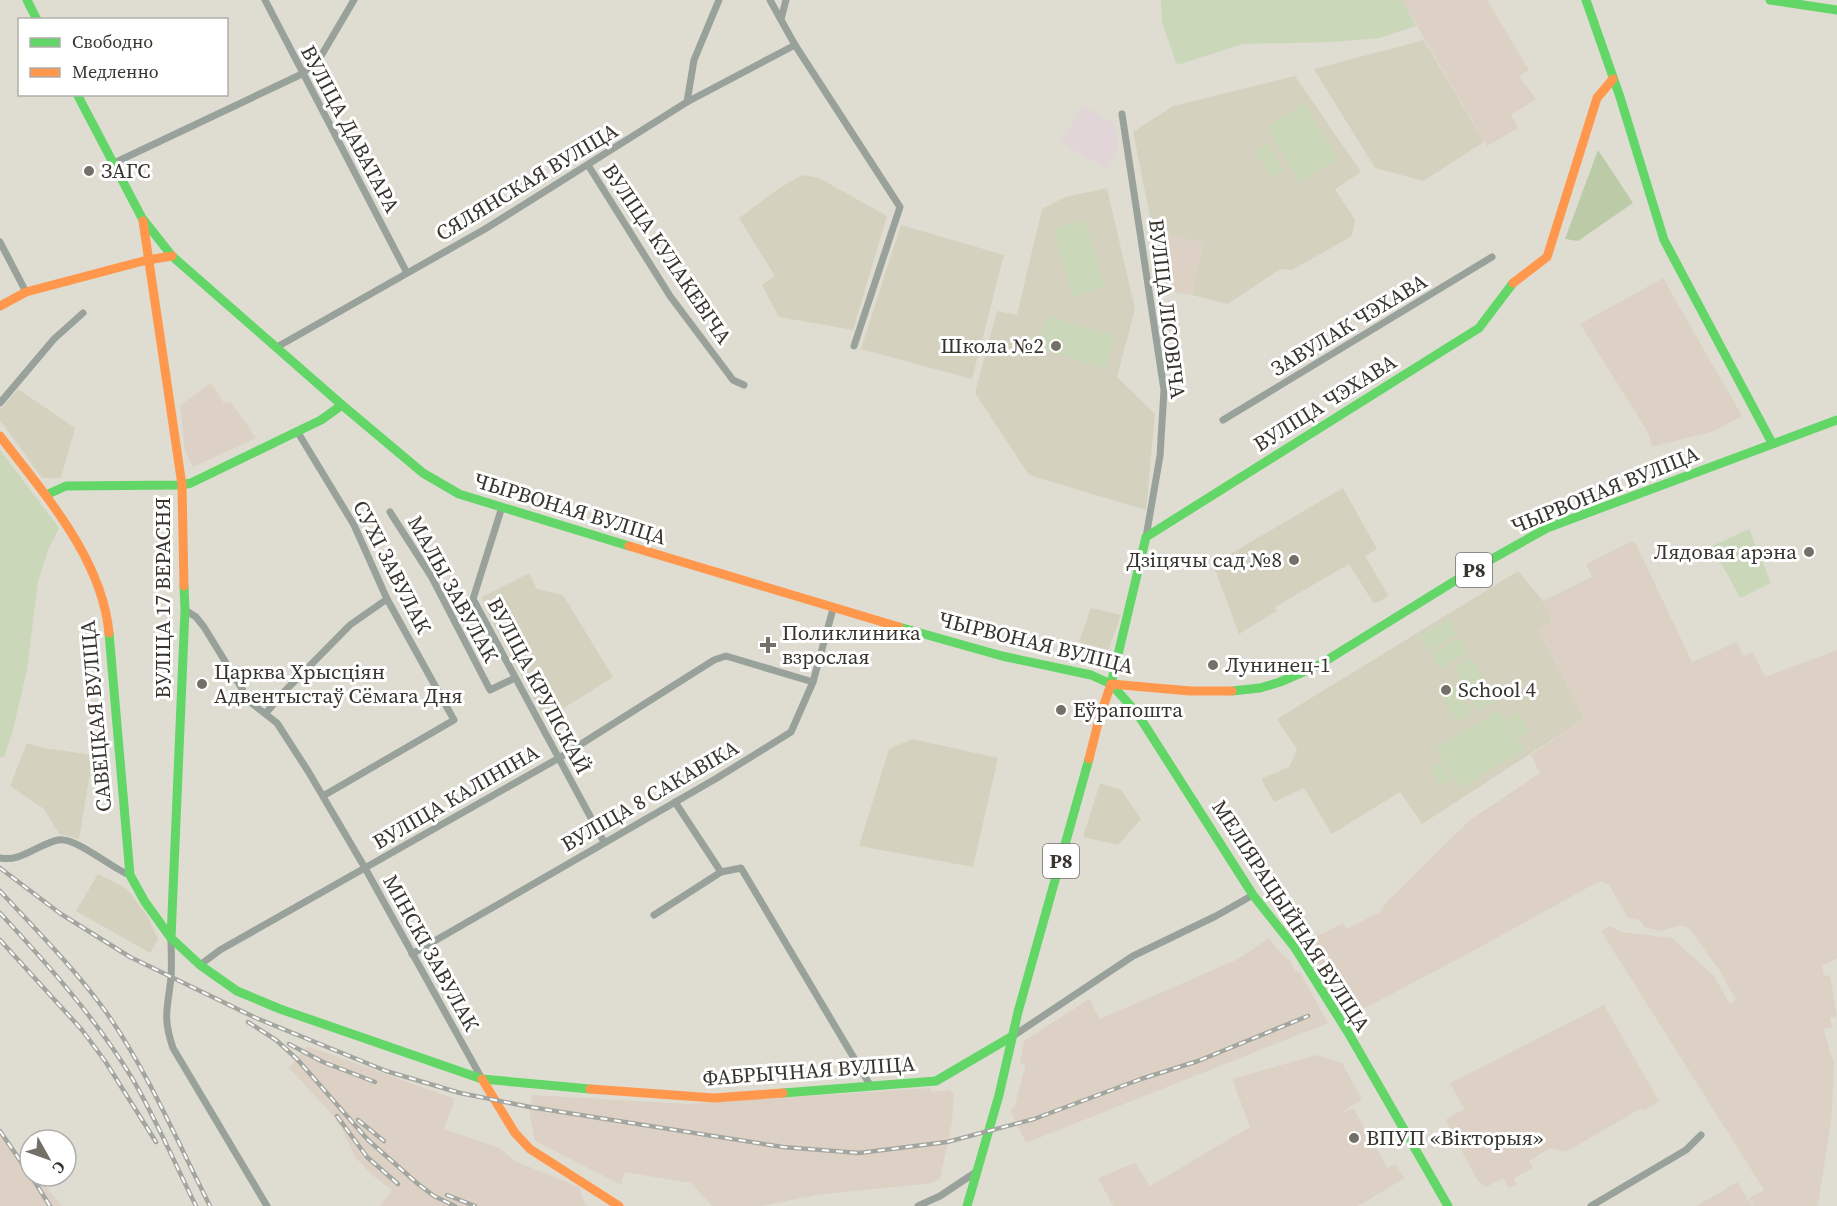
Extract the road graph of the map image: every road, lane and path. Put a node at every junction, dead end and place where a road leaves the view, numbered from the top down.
1 (27, 0) edge
2 (264, 0) edge
3 (354, 0) edge
4 (719, 0) edge
5 (770, 0) edge
6 (786, 0) edge
7 (1586, 0) edge
8 (1770, 0) edge
9 (1837, 10) edge
10 (36, 18) edge
11 (781, 19) junction
12 (795, 45) junction
13 (302, 74) junction
14 (1613, 79) junction
15 (79, 96) edge
16 (687, 102) junction
17 (1122, 114) dead end
18 (114, 163) junction
19 (588, 165) junction
20 (142, 218) junction
21 (0, 242) edge
22 (172, 256) junction
23 (1492, 257) dead end
24 (147, 260) junction
25 (407, 273) junction
26 (26, 292) junction
27 (0, 306) edge
28 (83, 313) dead end
29 (854, 346) dead end
30 (277, 347) junction
31 (744, 386) dead end
32 (0, 403) edge
33 (342, 405) junction
34 (1223, 420) dead end
35 (1837, 420) edge
36 (297, 431) junction
37 (0, 436) edge
38 (1772, 443) junction
39 (182, 485) junction
40 (46, 495) junction
41 (502, 507) junction
42 (390, 512) dead end
43 (1146, 537) junction
44 (387, 599) junction
45 (833, 609) junction
46 (185, 610) junction
47 (515, 678) junction
48 (813, 682) junction
49 (1111, 684) junction
50 (266, 713) junction
51 (559, 758) junction
52 (323, 796) junction
53 (675, 802) junction
54 (604, 842) junction
55 (0, 858) edge
56 (365, 868) junction
57 (721, 872) junction
58 (130, 875) junction
59 (1253, 895) junction
60 (654, 915) dead end
61 (171, 938) junction
62 (412, 954) junction
63 (200, 965) junction
64 (1011, 1037) junction
65 (482, 1079) junction
66 (870, 1085) junction
67 (1701, 1135) dead end
68 (976, 1172) junction
69 (267, 1206) edge
70 (619, 1206) edge
71 (918, 1206) edge
72 (967, 1206) edge
73 (1448, 1206) edge
74 (1591, 1206) edge

1 - 10 street
2 - 13 street, ВУЛІЦА ДАВАТАРА
3 - 13 street
4 - 16 street
5 - 11 street
6 - 11 street
7 - 14 street
8 - 9 street
11 - 12 street
12 - 16 street, СЯЛЯНСКАЯ ВУЛІЦА
12 - 29 street
13 - 18 street
13 - 25 street, ВУЛІЦА ДАВАТАРА
14 - 38 street
14 - 43 street, ВУЛІЦА ЧЭХАВА
15 - 18 street, ЧЫРВОНАЯ ВУЛІЦА
16 - 19 street, СЯЛЯНСКАЯ ВУЛІЦА
17 - 43 street, ВУЛІЦА ЛІСОВІЧА
18 - 20 street, ЧЫРВОНАЯ ВУЛІЦА
19 - 25 street, СЯЛЯНСКАЯ ВУЛІЦА
19 - 31 street, ВУЛІЦА КУЛАКЕВІЧА
20 - 22 street, ЧЫРВОНАЯ ВУЛІЦА
20 - 24 street, ЧЫРВОНАЯ ВУЛІЦА
21 - 26 street
22 - 24 street
22 - 30 street, ЧЫРВОНАЯ ВУЛІЦА
23 - 34 street, ЗАВУЛАК ЧЭХАВА
24 - 26 street
24 - 39 street, ВУЛІЦА 17 ВЕРАСНЯ
25 - 30 street, СЯЛЯНСКАЯ ВУЛІЦА
26 - 27 street
28 - 32 street
30 - 33 street, ЧЫРВОНАЯ ВУЛІЦА
33 - 36 street
33 - 41 street, ЧЫРВОНАЯ ВУЛІЦА
35 - 38 street, ЧЫРВОНАЯ ВУЛІЦА / Р8
36 - 39 street
36 - 44 street, СУХІ ЗАВУЛАК
37 - 40 street, САВЕЦКАЯ ВУЛІЦА
38 - 49 street, ЧЫРВОНАЯ ВУЛІЦА / Р8
39 - 40 street
39 - 46 street, ВУЛІЦА 17 ВЕРАСНЯ
40 - 58 street, САВЕЦКАЯ ВУЛІЦА
41 - 45 street, ЧЫРВОНАЯ ВУЛІЦА
41 - 47 street, ВУЛІЦА КРУПСКАЙ
42 - 47 street, МАЛЫ ЗАВУЛАК
43 - 49 street, ВУЛІЦА ЛІСОВІЧА
44 - 50 street
44 - 52 street, СУХІ ЗАВУЛАК
45 - 48 street, ВУЛІЦА 8 САКАВІКА
45 - 49 street, ЧЫРВОНАЯ ВУЛІЦА
46 - 50 street, МІНСКІ ЗАВУЛАК
46 - 61 street, ВУЛІЦА 17 ВЕРАСНЯ
47 - 51 street, ВУЛІЦА КРУПСКАЙ
48 - 51 street, ВУЛІЦА КАЛІНІНА
48 - 53 street, ВУЛІЦА 8 САКАВІКА
49 - 59 street, МЕЛІЯРАЦЫЙНАЯ ВУЛІЦА
49 - 64 street, Р8
50 - 52 street, МІНСКІ ЗАВУЛАК
51 - 54 street, ВУЛІЦА КРУПСКАЙ
51 - 56 street, ВУЛІЦА КАЛІНІНА
52 - 56 street, МІНСКІ ЗАВУЛАК
53 - 54 street, ВУЛІЦА 8 САКАВІКА
53 - 57 street
54 - 62 street, ВУЛІЦА 8 САКАВІКА
55 - 58 street
56 - 62 street, МІНСКІ ЗАВУЛАК
56 - 63 street, ВУЛІЦА КАЛІНІНА
57 - 60 street
57 - 66 street
58 - 61 street, САВЕЦКАЯ ВУЛІЦА
59 - 64 street, ФАБРЫЧНАЯ ВУЛІЦА
59 - 73 street, МЕЛІЯРАЦЫЙНАЯ ВУЛІЦА
61 - 63 street, ФАБРЫЧНАЯ ВУЛІЦА
61 - 69 street
62 - 65 street, МІНСКІ ЗАВУЛАК
63 - 65 street, ФАБРЫЧНАЯ ВУЛІЦА
64 - 66 street, ФАБРЫЧНАЯ ВУЛІЦА
64 - 68 street, Р8
65 - 66 street, ФАБРЫЧНАЯ ВУЛІЦА
65 - 70 street
67 - 74 street
68 - 71 street
68 - 72 street, Р8

